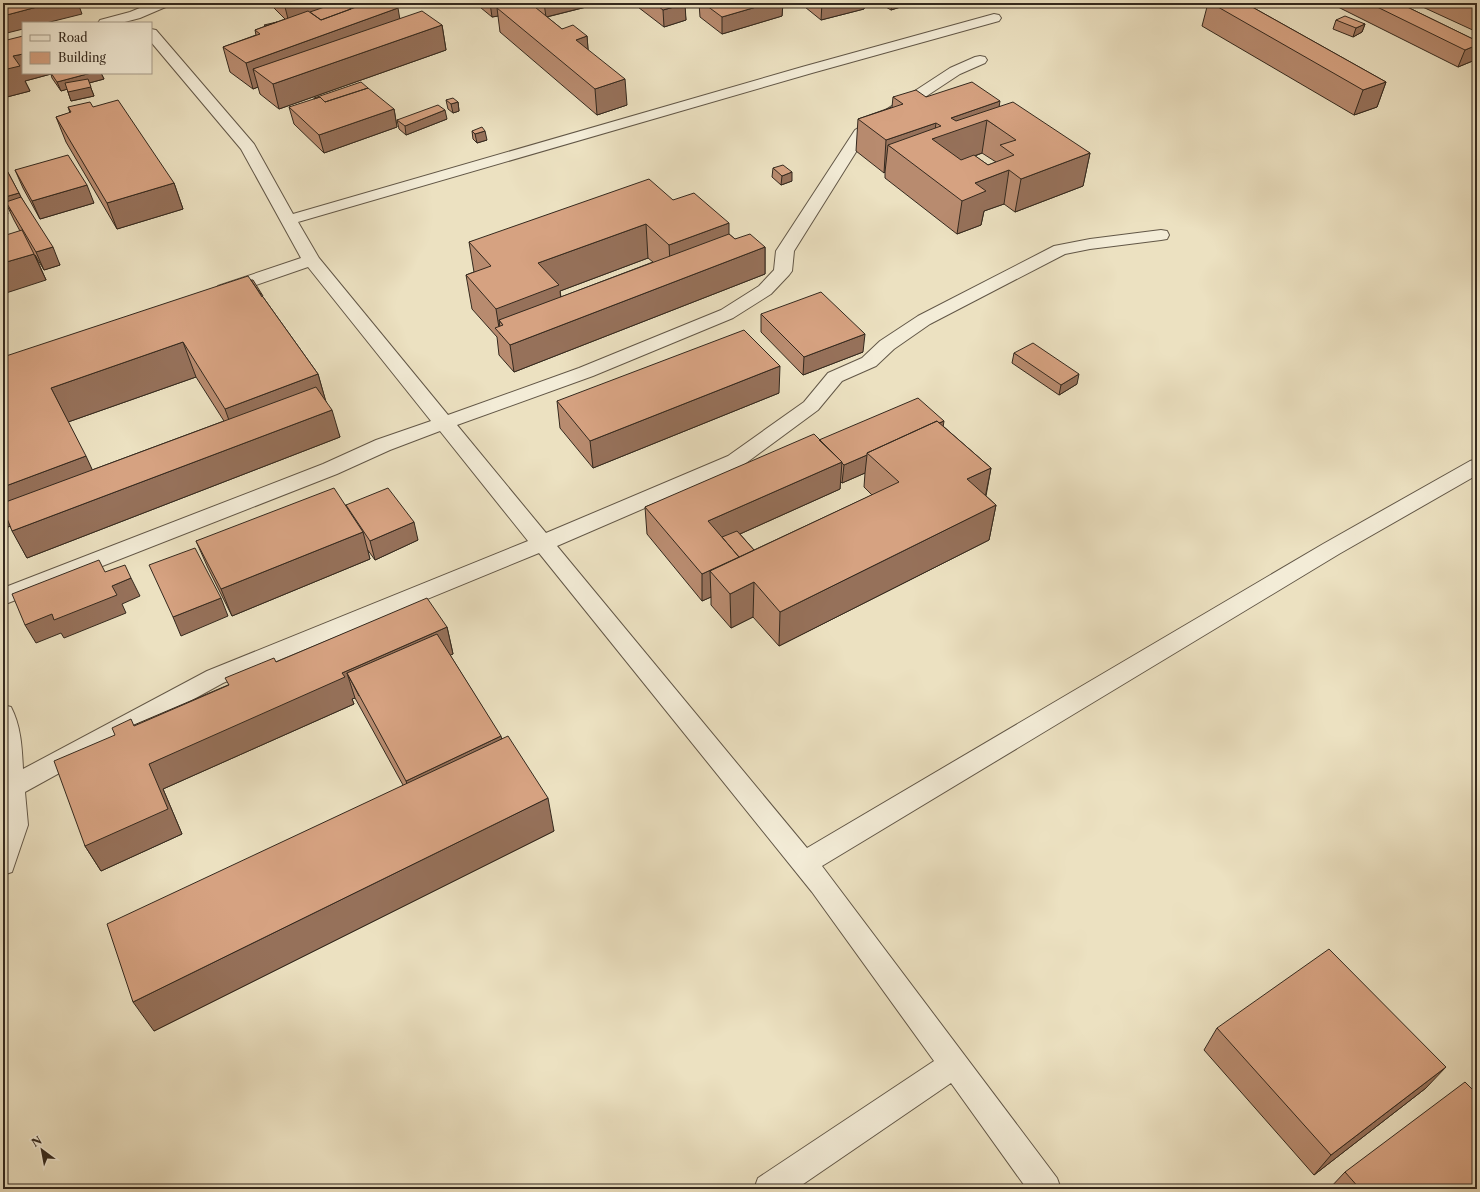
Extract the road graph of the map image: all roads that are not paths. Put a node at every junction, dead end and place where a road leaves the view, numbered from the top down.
1 (163, 3) edge
2 (136, 14) edge
3 (994, 18) dead end
4 (109, 22) edge
5 (152, 34) edge
6 (980, 60) dead end
7 (288, 220) junction
8 (1161, 234) dead end
9 (311, 260) junction
10 (206, 296) edge
11 (445, 424) junction
12 (1477, 466) edge
13 (542, 543) junction
14 (3, 597) edge
15 (3, 714) edge
16 (8, 790) edge
17 (804, 862) junction
18 (3, 864) edge
19 (954, 1064) junction
20 (770, 1189) edge
21 (1046, 1189) edge

1 - 2 street
2 - 4 street
3 - 7 street
5 - 7 street
6 - 11 street
7 - 9 street
8 - 13 street
9 - 10 street
9 - 11 street
11 - 13 street
11 - 14 street
12 - 17 street
13 - 16 street
13 - 17 street
15 - 16 street
16 - 18 street
17 - 19 street
19 - 20 street
19 - 21 street

